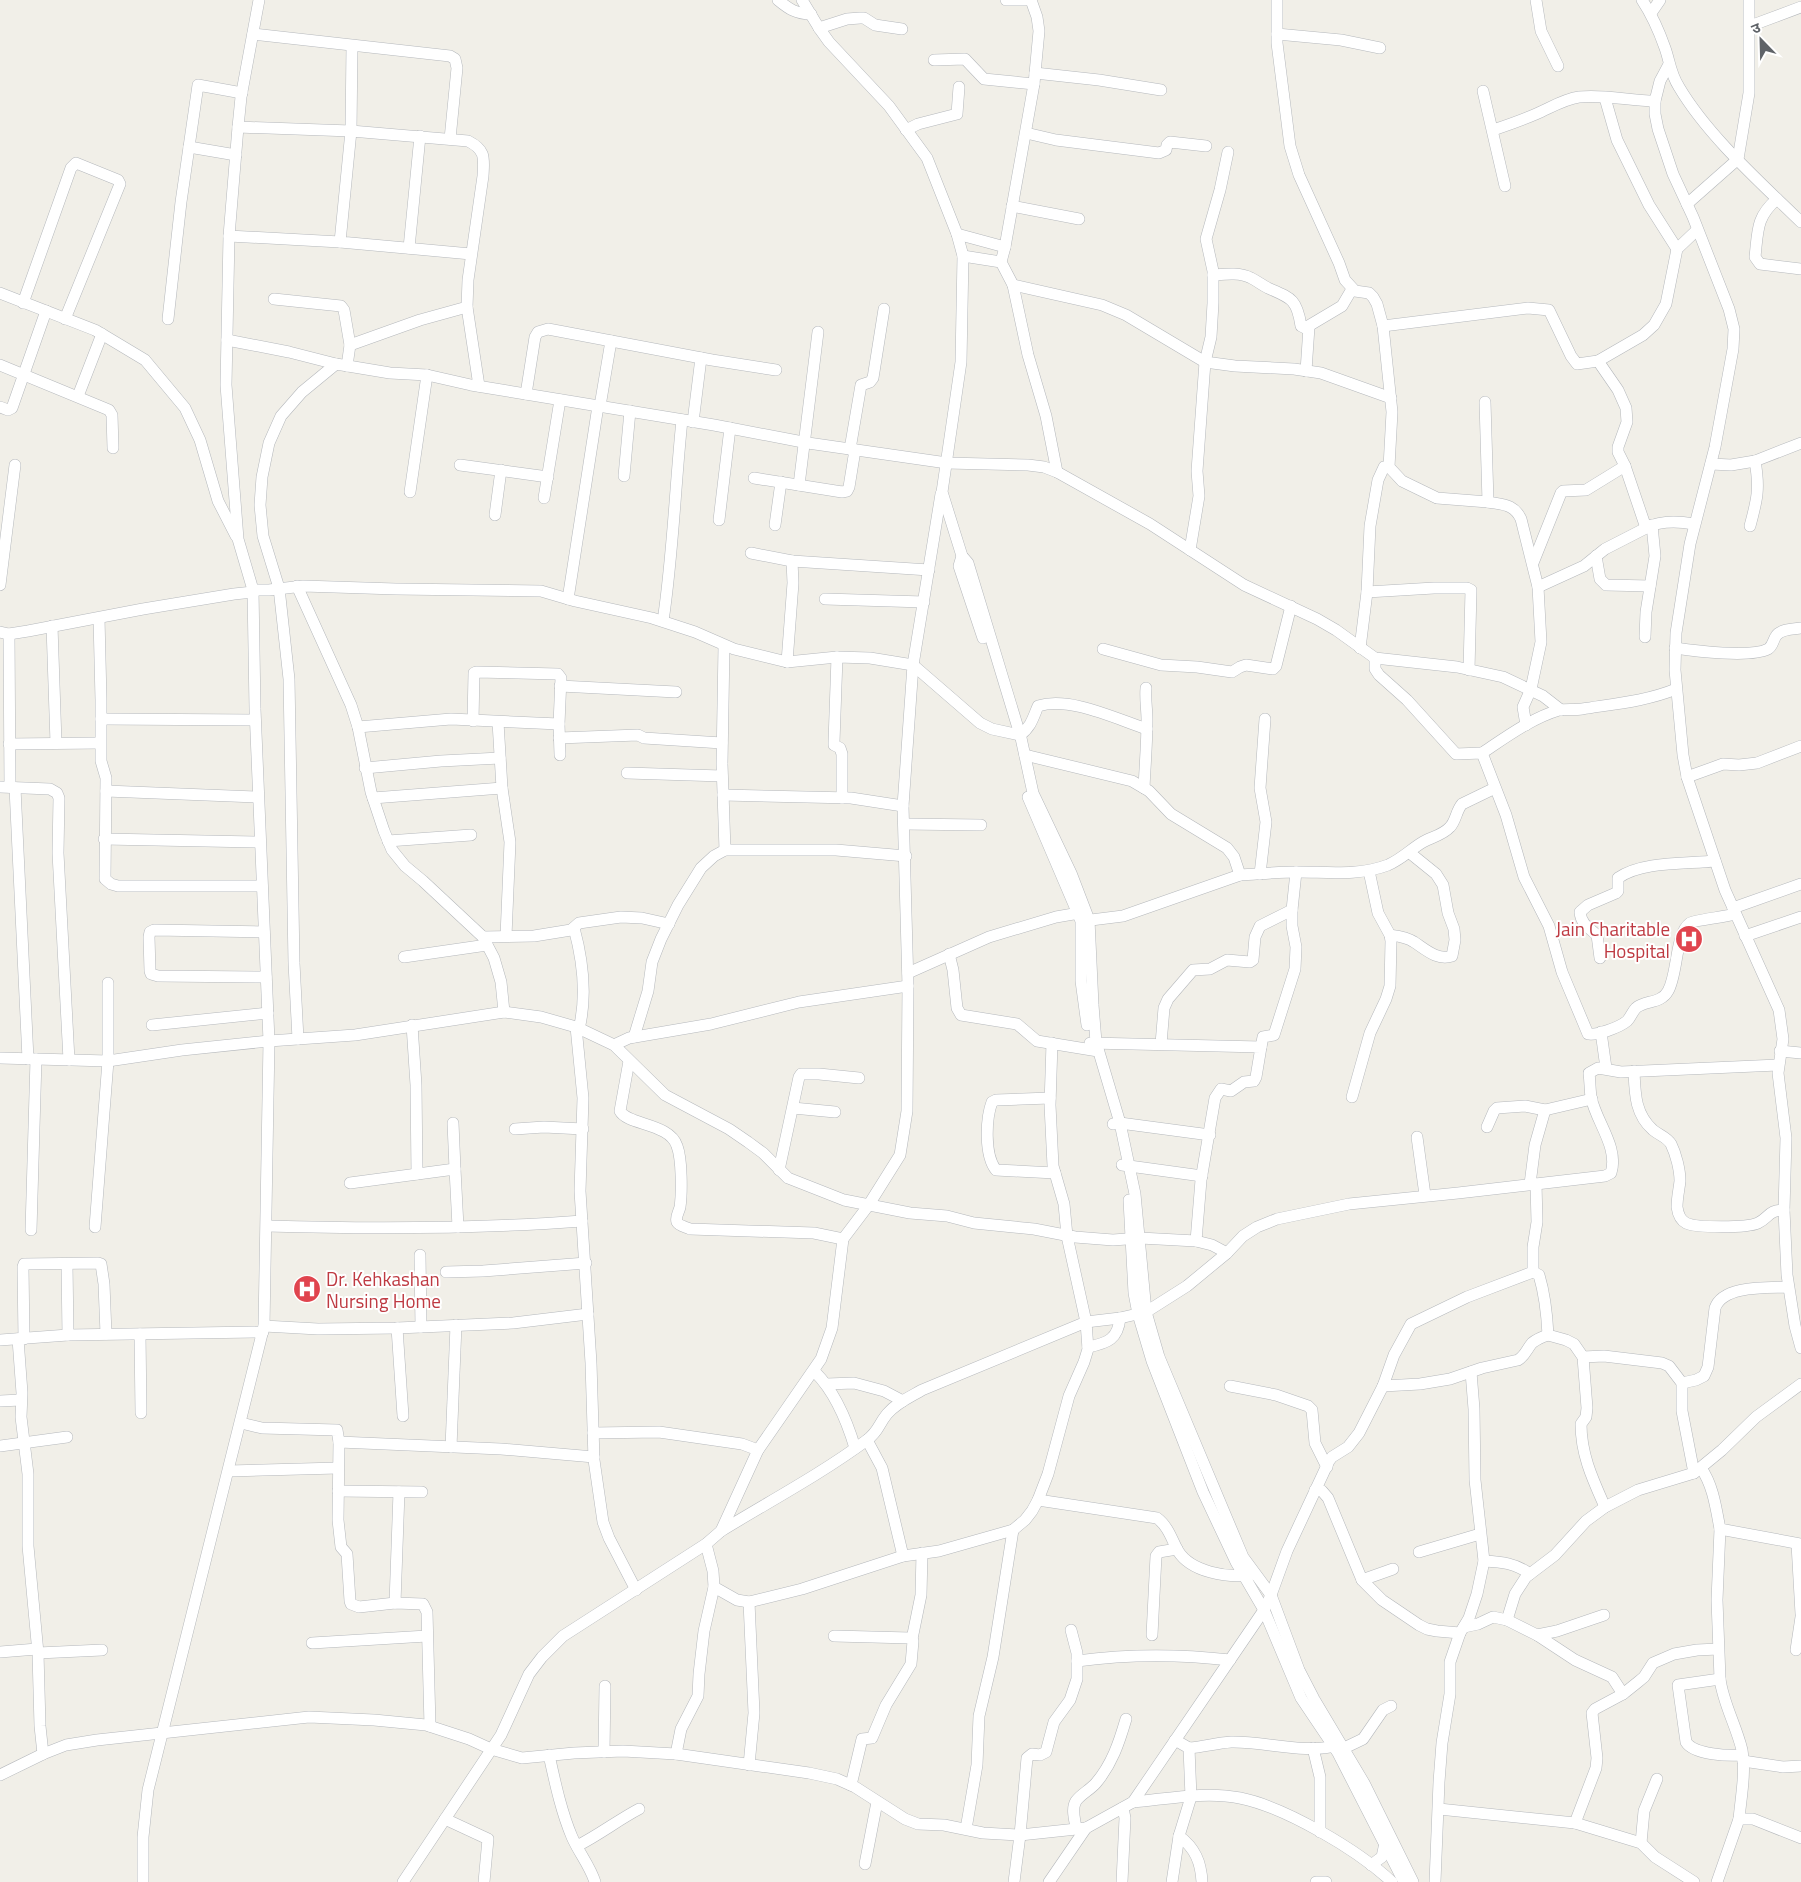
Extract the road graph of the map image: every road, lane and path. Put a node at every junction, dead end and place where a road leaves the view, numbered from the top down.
1 (259, 0) edge
2 (778, 0) edge
3 (802, 0) edge
4 (1006, 0) edge
5 (1024, 0) edge
6 (1031, 0) edge
7 (1277, 0) edge
8 (1536, 0) edge
9 (1642, 0) edge
10 (1660, 0) edge
11 (1749, 0) edge
12 (1801, 7) edge
13 (1651, 13) junction
14 (810, 14) junction
15 (1750, 26) junction
16 (819, 28) junction
17 (902, 30) dead end
18 (253, 34) junction
19 (1277, 34) junction
20 (352, 46) junction
21 (1380, 48) dead end
22 (934, 60) dead end
23 (1558, 66) dead end
24 (1668, 66) junction
25 (1035, 78) junction
26 (959, 87) dead end
27 (1161, 90) dead end
28 (1483, 91) dead end
29 (242, 93) junction
30 (1605, 98) junction
31 (1656, 101) junction
32 (238, 127) junction
33 (906, 130) junction
34 (1493, 130) junction
35 (351, 131) junction
36 (1026, 133) junction
37 (420, 136) junction
38 (450, 139) junction
39 (1206, 146) dead end
40 (189, 148) junction
41 (1228, 152) dead end
42 (236, 155) junction
43 (1738, 159) junction
44 (1505, 186) dead end
45 (1777, 199) junction
46 (1687, 204) junction
47 (1012, 206) junction
48 (1079, 219) dead end
49 (1801, 222) edge
50 (1696, 230) junction
51 (957, 234) junction
52 (229, 236) junction
53 (340, 242) junction
54 (1005, 247) junction
55 (409, 248) junction
56 (1677, 249) junction
57 (471, 254) junction
58 (963, 256) junction
59 (1001, 262) junction
60 (1801, 270) edge
61 (1213, 275) junction
62 (1013, 285) junction
63 (1352, 289) junction
64 (0, 293) edge
65 (274, 299) dead end
66 (23, 302) junction
67 (467, 308) junction
68 (884, 309) dead end
69 (46, 312) junction
70 (65, 319) junction
71 (168, 319) dead end
72 (1383, 326) junction
73 (1309, 327) junction
74 (818, 332) dead end
75 (102, 334) junction
76 (227, 340) junction
77 (611, 341) junction
78 (350, 345) junction
79 (701, 358) junction
80 (1598, 361) junction
81 (1205, 362) junction
82 (0, 365) edge
83 (341, 365) junction
84 (776, 370) dead end
85 (1306, 370) junction
86 (24, 374) junction
87 (427, 376) junction
88 (479, 386) junction
89 (526, 394) junction
90 (78, 396) junction
91 (1391, 398) junction
92 (560, 400) junction
93 (1485, 402) dead end
94 (599, 406) junction
95 (0, 407) edge
96 (630, 411) junction
97 (688, 421) junction
98 (730, 428) junction
99 (804, 443) junction
100 (1801, 443) edge
101 (113, 448) dead end
102 (852, 450) junction
103 (1755, 462) junction
104 (947, 463) junction
105 (1711, 464) junction
106 (15, 465) dead end
107 (460, 465) dead end
108 (1626, 466) junction
109 (1389, 467) junction
110 (501, 470) junction
111 (1057, 472) junction
112 (624, 476) dead end
113 (548, 477) junction
114 (754, 478) dead end
115 (781, 482) junction
116 (799, 485) junction
117 (410, 492) dead end
118 (942, 492) junction
119 (544, 498) dead end
120 (1488, 502) junction
121 (495, 515) dead end
122 (719, 520) dead end
123 (1694, 524) junction
124 (775, 525) dead end
125 (1649, 526) junction
126 (1750, 526) dead end
127 (238, 539) junction
128 (1190, 550) junction
129 (751, 553) dead end
130 (1596, 556) junction
131 (792, 561) junction
132 (1533, 563) junction
133 (928, 570) junction
134 (0, 585) edge
135 (297, 586) junction
136 (1650, 586) junction
137 (1538, 587) junction
138 (279, 588) junction
139 (253, 591) junction
140 (1368, 592) junction
141 (568, 599) junction
142 (825, 599) dead end
143 (924, 602) junction
144 (1291, 606) junction
145 (99, 618) junction
146 (663, 621) junction
147 (52, 626) junction
148 (1801, 628) edge
149 (4, 633) edge
150 (1646, 637) dead end
151 (724, 646) junction
152 (1103, 648) dead end
153 (1360, 648) junction
154 (1674, 648) junction
155 (837, 657) junction
156 (1375, 658) junction
157 (787, 662) junction
158 (913, 665) junction
159 (1469, 670) junction
160 (560, 686) junction
161 (1146, 688) dead end
162 (1531, 689) junction
163 (1676, 689) junction
164 (676, 692) dead end
165 (1561, 710) junction
166 (101, 719) junction
167 (1265, 719) dead end
168 (255, 720) junction
169 (473, 721) junction
170 (498, 722) junction
171 (559, 724) junction
172 (1526, 725) junction
173 (358, 727) junction
174 (1147, 729) junction
175 (1016, 734) junction
176 (559, 738) junction
177 (56, 743) junction
178 (100, 743) junction
179 (722, 743) junction
180 (9, 744) junction
181 (1801, 746) edge
182 (1482, 753) junction
183 (560, 755) dead end
184 (1025, 755) junction
185 (500, 758) junction
186 (365, 768) junction
187 (627, 773) dead end
188 (722, 776) junction
189 (1687, 777) junction
190 (8, 787) edge
191 (502, 788) junction
192 (1144, 788) junction
193 (1495, 788) junction
194 (106, 791) junction
195 (723, 795) junction
196 (258, 797) junction
197 (373, 798) junction
198 (842, 798) junction
199 (903, 806) junction
200 (904, 824) junction
201 (981, 825) dead end
202 (471, 835) dead end
203 (104, 838) junction
204 (388, 841) junction
205 (260, 842) junction
206 (725, 850) junction
207 (1410, 853) junction
208 (906, 856) junction
209 (1715, 861) junction
210 (1369, 871) junction
211 (1296, 872) junction
212 (1260, 874) junction
213 (1240, 875) junction
214 (1801, 884) edge
215 (262, 886) junction
216 (1292, 910) junction
217 (1734, 911) junction
218 (1084, 917) junction
219 (1801, 917) edge
220 (669, 924) junction
221 (574, 928) junction
222 (264, 932) junction
223 (1390, 935) junction
224 (506, 936) junction
225 (1746, 936) junction
226 (485, 941) junction
227 (949, 954) junction
228 (404, 956) dead end
229 (1600, 958) dead end
230 (908, 973) junction
231 (266, 977) junction
232 (108, 983) dead end
233 (908, 986) junction
234 (504, 1012) junction
235 (268, 1013) junction
236 (152, 1025) dead end
237 (412, 1025) junction
238 (578, 1028) junction
239 (1601, 1032) junction
240 (634, 1037) junction
241 (298, 1039) junction
242 (269, 1041) junction
243 (1052, 1043) junction
244 (1161, 1044) junction
245 (614, 1046) junction
246 (1093, 1047) junction
247 (1261, 1047) junction
248 (1780, 1051) junction
249 (1801, 1053) edge
250 (0, 1058) edge
251 (32, 1059) junction
252 (69, 1060) junction
253 (108, 1061) junction
254 (629, 1061) junction
255 (1778, 1065) junction
256 (1606, 1068) junction
257 (1634, 1072) junction
258 (859, 1078) dead end
259 (1352, 1097) dead end
260 (1050, 1098) junction
261 (1592, 1099) junction
262 (793, 1108) junction
263 (1545, 1110) junction
264 (834, 1112) dead end
265 (453, 1123) dead end
266 (1117, 1123) junction
267 (1487, 1128) dead end
268 (515, 1129) dead end
269 (583, 1129) junction
270 (1210, 1135) junction
271 (1417, 1137) dead end
272 (1126, 1165) junction
273 (455, 1169) junction
274 (779, 1170) junction
275 (1055, 1173) junction
276 (417, 1174) junction
277 (1202, 1176) junction
278 (350, 1183) dead end
279 (1533, 1184) junction
280 (1426, 1195) junction
281 (868, 1206) junction
282 (1784, 1210) junction
283 (582, 1221) junction
284 (267, 1226) junction
285 (95, 1227) dead end
286 (458, 1227) junction
287 (31, 1230) dead end
288 (1067, 1236) junction
289 (1136, 1238) junction
290 (843, 1239) junction
291 (1196, 1241) junction
292 (1227, 1253) junction
293 (420, 1255) dead end
294 (586, 1263) junction
295 (67, 1264) junction
296 (446, 1272) dead end
297 (1533, 1272) junction
298 (1788, 1287) junction
299 (1142, 1313) junction
300 (588, 1314) junction
301 (1120, 1318) junction
302 (1086, 1322) junction
303 (456, 1325) junction
304 (421, 1327) junction
305 (397, 1328) junction
306 (264, 1329) junction
307 (106, 1334) junction
308 (140, 1334) junction
309 (68, 1335) junction
310 (1548, 1335) junction
311 (21, 1339) junction
312 (0, 1340) edge
313 (1088, 1347) junction
314 (1801, 1348) edge
315 (1583, 1357) junction
316 (814, 1372) junction
317 (1471, 1372) junction
318 (1682, 1383) junction
319 (826, 1384) junction
320 (1801, 1384) edge
321 (1230, 1386) dead end
322 (1383, 1386) junction
323 (22, 1400) junction
324 (0, 1401) edge
325 (903, 1401) junction
326 (141, 1413) dead end
327 (402, 1416) dead end
328 (240, 1423) junction
329 (593, 1432) junction
330 (66, 1437) dead end
331 (867, 1440) junction
332 (339, 1442) junction
333 (23, 1443) junction
334 (0, 1446) edge
335 (451, 1446) junction
336 (855, 1448) junction
337 (758, 1450) junction
338 (594, 1457) junction
339 (1327, 1467) junction
340 (338, 1468) junction
341 (229, 1471) junction
342 (1698, 1471) junction
343 (1316, 1490) junction
344 (338, 1491) junction
345 (398, 1492) junction
346 (422, 1492) dead end
347 (1038, 1500) junction
348 (1605, 1507) junction
349 (1720, 1528) junction
350 (1013, 1530) junction
351 (721, 1531) junction
352 (1480, 1534) junction
353 (706, 1544) junction
354 (1799, 1544) edge
355 (1177, 1549) junction
356 (1419, 1552) dead end
357 (922, 1553) junction
358 (903, 1556) junction
359 (1484, 1560) junction
360 (1393, 1569) dead end
361 (1530, 1574) junction
362 (1250, 1575) junction
363 (1362, 1580) junction
364 (714, 1587) junction
365 (636, 1590) junction
366 (1271, 1595) junction
367 (749, 1602) junction
368 (395, 1603) junction
369 (1264, 1610) junction
370 (1604, 1615) dead end
371 (1801, 1615) edge
372 (1507, 1620) junction
373 (1071, 1630) dead end
374 (1462, 1630) junction
375 (1152, 1635) dead end
376 (1537, 1635) junction
377 (427, 1636) junction
378 (834, 1636) dead end
379 (912, 1639) junction
380 (312, 1643) dead end
381 (1718, 1649) junction
382 (102, 1650) dead end
383 (1796, 1650) dead end
384 (38, 1651) junction
385 (0, 1652) edge
386 (1230, 1660) junction
387 (1077, 1661) junction
388 (1720, 1679) junction
389 (605, 1686) dead end
390 (1624, 1694) junction
391 (1391, 1706) dead end
392 (1126, 1720) dead end
393 (430, 1726) junction
394 (162, 1734) junction
395 (1176, 1740) junction
396 (1188, 1748) junction
397 (1313, 1748) junction
398 (1339, 1748) junction
399 (491, 1749) junction
400 (604, 1752) junction
401 (43, 1754) junction
402 (549, 1754) junction
403 (676, 1754) junction
404 (1743, 1758) junction
405 (749, 1765) junction
406 (1801, 1766) edge
407 (0, 1775) edge
408 (1657, 1779) dead end
409 (851, 1785) junction
410 (1191, 1797) junction
411 (877, 1802) junction
412 (1128, 1805) junction
413 (639, 1809) dead end
414 (1439, 1810) junction
415 (445, 1819) junction
416 (1739, 1819) junction
417 (1575, 1823) junction
418 (1081, 1828) junction
419 (966, 1829) junction
420 (1320, 1832) junction
421 (1020, 1835) junction
422 (1179, 1836) junction
423 (1801, 1838) edge
424 (1385, 1843) junction
425 (1641, 1843) junction
426 (577, 1846) junction
427 (865, 1864) dead end
428 (1371, 1865) junction
429 (405, 1881) edge
430 (144, 1882) edge
431 (484, 1882) edge
432 (595, 1882) edge
433 (1014, 1882) edge
434 (1049, 1882) edge
435 (1122, 1882) edge
436 (1172, 1882) edge
437 (1202, 1882) edge
438 (1316, 1882) edge
439 (1326, 1882) edge
440 (1392, 1882) edge
441 (1404, 1882) edge
442 (1413, 1882) edge
443 (1435, 1882) edge
444 (1694, 1882) edge
445 (1716, 1882) edge

1 - 18 street
2 - 14 street
3 - 14 street
4 - 5 street
6 - 25 street
7 - 19 street
8 - 23 street
9 - 13 street
10 - 13 street
11 - 15 street
12 - 15 street
13 - 24 street
14 - 16 street
15 - 43 street
16 - 17 street
16 - 33 street
18 - 20 street
18 - 29 street
19 - 21 street
19 - 63 street
20 - 35 street
20 - 38 street
22 - 25 street
24 - 31 street
24 - 43 street
25 - 27 street
25 - 36 street
26 - 33 street
28 - 34 street
29 - 32 street
29 - 40 street
30 - 31 street
30 - 34 street
30 - 56 street
31 - 46 street
32 - 35 street
32 - 42 street
33 - 51 street
34 - 44 street
35 - 37 street
35 - 53 street
36 - 39 street
36 - 47 street
37 - 38 street
37 - 55 street
38 - 57 street
40 - 42 street
40 - 71 street
41 - 61 street
42 - 52 street
43 - 45 street
43 - 46 street
45 - 49 street
45 - 60 street
46 - 50 street
47 - 48 street
47 - 54 street
50 - 56 street
50 - 105 street
51 - 54 street
51 - 58 street
52 - 53 street
52 - 76 street
53 - 55 street
54 - 59 street
55 - 57 street
56 - 80 street
57 - 67 street
58 - 59 street
58 - 104 street
59 - 62 street
61 - 73 street
61 - 81 street
62 - 81 street
62 - 111 street
63 - 72 street
63 - 73 street
64 - 66 street
65 - 78 street
66 - 69 street
66 - 70 street
67 - 78 street
67 - 88 street
68 - 102 street
69 - 70 street
69 - 86 street
70 - 75 street
72 - 80 street
72 - 91 street
73 - 85 street
74 - 99 street
75 - 90 street
75 - 127 street
76 - 83 street
76 - 127 street
77 - 79 street
77 - 89 street
77 - 94 street
78 - 83 street
79 - 84 street
79 - 97 street
80 - 108 street
81 - 85 street
81 - 128 street
82 - 86 street
83 - 87 street
83 - 138 street
85 - 91 street
86 - 90 street
86 - 95 street
87 - 88 street
87 - 117 street
88 - 89 street
89 - 92 street
90 - 101 street
91 - 109 street
92 - 94 street
92 - 113 street
93 - 120 street
94 - 96 street
94 - 141 street
96 - 97 street
96 - 112 street
97 - 98 street
97 - 146 street
98 - 99 street
98 - 122 street
99 - 102 street
99 - 116 street
100 - 103 street
102 - 104 street
102 - 116 street
103 - 105 street
103 - 126 street
104 - 111 street
104 - 118 street
105 - 123 street
106 - 134 street
107 - 110 street
108 - 125 street
108 - 132 street
109 - 120 street
109 - 140 street
110 - 113 street
110 - 121 street
111 - 128 street
113 - 119 street
114 - 115 street
115 - 116 street
115 - 124 street
118 - 133 street
118 - 175 street
120 - 132 street
123 - 125 street
123 - 154 street
125 - 130 street
125 - 136 street
127 - 139 street
128 - 144 street
129 - 131 street
130 - 136 street
130 - 137 street
131 - 133 street
131 - 157 street
132 - 137 street
133 - 143 street
135 - 138 street
135 - 141 street
135 - 173 street
136 - 150 street
137 - 162 street
138 - 139 street
138 - 241 street
139 - 145 street
139 - 168 street
140 - 153 street
140 - 159 street
141 - 146 street
142 - 143 street
143 - 158 street
144 - 152 street
144 - 153 street
145 - 147 street
145 - 166 street
146 - 151 street
147 - 149 street
147 - 177 street
148 - 154 street
149 - 180 street
151 - 157 street
151 - 179 street
153 - 156 street
154 - 163 street
155 - 157 street
155 - 158 street
155 - 198 street
156 - 159 street
156 - 182 street
158 - 175 street
158 - 199 street
159 - 162 street
160 - 164 street
160 - 169 street
160 - 171 street
161 - 174 street
162 - 165 street
162 - 172 street
163 - 165 street
163 - 189 street
165 - 172 street
166 - 168 street
166 - 178 street
167 - 212 street
168 - 196 street
169 - 170 street
169 - 173 street
170 - 171 street
170 - 185 street
171 - 176 street
172 - 182 street
173 - 186 street
174 - 175 street
174 - 192 street
175 - 184 street
175 - 218 street
176 - 179 street
176 - 183 street
177 - 178 street
177 - 180 street
178 - 194 street
179 - 188 street
180 - 190 street
181 - 189 street
182 - 193 street
184 - 192 street
184 - 218 street
185 - 186 street
185 - 191 street
186 - 197 street
187 - 188 street
188 - 195 street
189 - 209 street
190 - 251 street
190 - 252 street
191 - 197 street
191 - 224 street
192 - 213 street
193 - 207 street
193 - 239 street
194 - 196 street
194 - 203 street
195 - 198 street
195 - 206 street
196 - 205 street
197 - 204 street
198 - 199 street
199 - 200 street
200 - 201 street
200 - 208 street
202 - 204 street
203 - 205 street
203 - 215 street
204 - 226 street
205 - 215 street
206 - 208 street
206 - 220 street
207 - 210 street
207 - 223 street
208 - 230 street
209 - 217 street
209 - 229 street
210 - 211 street
210 - 223 street
211 - 212 street
211 - 216 street
212 - 213 street
213 - 218 street
214 - 217 street
215 - 222 street
216 - 244 street
216 - 247 street
217 - 225 street
217 - 239 street
218 - 227 street
218 - 246 street
219 - 225 street
220 - 221 street
220 - 240 street
221 - 224 street
221 - 238 street
222 - 231 street
222 - 231 street
223 - 259 street
224 - 226 street
225 - 248 street
226 - 228 street
226 - 234 street
227 - 230 street
227 - 243 street
230 - 233 street
231 - 235 street
232 - 253 street
233 - 240 street
233 - 281 street
234 - 237 street
234 - 238 street
235 - 236 street
235 - 242 street
237 - 241 street
237 - 276 street
238 - 245 street
238 - 269 street
239 - 256 street
240 - 245 street
241 - 242 street
242 - 253 street
242 - 284 street
243 - 246 street
243 - 260 street
244 - 246 street
244 - 247 street
245 - 254 street
246 - 266 street
247 - 270 street
248 - 249 street
248 - 255 street
250 - 251 street
251 - 252 street
251 - 287 street
252 - 253 street
253 - 285 street
254 - 274 street
254 - 290 street
255 - 257 street
255 - 282 street
256 - 257 street
256 - 261 street
257 - 282 street
258 - 262 street
260 - 275 street
260 - 275 street
261 - 263 street
261 - 279 street
262 - 264 street
262 - 274 street
263 - 267 street
263 - 279 street
265 - 273 street
266 - 270 street
266 - 272 street
268 - 269 street
269 - 283 street
270 - 277 street
271 - 280 street
272 - 277 street
272 - 289 street
273 - 276 street
273 - 286 street
274 - 281 street
275 - 288 street
276 - 278 street
277 - 291 street
279 - 280 street
279 - 297 street
280 - 292 street
281 - 288 street
281 - 290 street
282 - 298 street
283 - 286 street
283 - 294 street
284 - 286 street
284 - 306 street
288 - 289 street
288 - 302 street
289 - 291 street
289 - 299 street
290 - 316 street
291 - 292 street
292 - 299 street
293 - 304 street
294 - 296 street
294 - 300 street
295 - 307 street
295 - 309 street
295 - 311 street
297 - 310 street
297 - 322 street
298 - 314 street
298 - 318 street
299 - 301 street
299 - 362 street
300 - 303 street
300 - 329 street
301 - 302 street
301 - 313 street
302 - 313 street
302 - 325 street
303 - 304 street
303 - 335 street
304 - 305 street
305 - 306 street
305 - 327 street
306 - 308 street
306 - 328 street
307 - 308 street
307 - 309 street
308 - 326 street
309 - 311 street
310 - 315 street
310 - 317 street
311 - 312 street
311 - 323 street
313 - 347 street
315 - 318 street
315 - 348 street
316 - 319 street
316 - 337 street
317 - 322 street
317 - 352 street
318 - 342 street
319 - 325 street
319 - 336 street
320 - 342 street
321 - 339 street
322 - 339 street
323 - 324 street
323 - 333 street
325 - 331 street
328 - 332 street
328 - 341 street
329 - 337 street
329 - 338 street
330 - 333 street
331 - 336 street
331 - 358 street
332 - 335 street
332 - 340 street
333 - 334 street
333 - 384 street
335 - 338 street
336 - 351 street
337 - 351 street
338 - 365 street
339 - 343 street
340 - 341 street
340 - 344 street
341 - 394 street
342 - 348 street
342 - 349 street
343 - 363 street
343 - 366 street
344 - 345 street
344 - 368 street
345 - 346 street
345 - 368 street
347 - 350 street
347 - 355 street
348 - 361 street
349 - 354 street
349 - 381 street
350 - 357 street
350 - 419 street
351 - 353 street
352 - 356 street
352 - 359 street
353 - 364 street
353 - 365 street
354 - 371 street
355 - 362 street
355 - 375 street
357 - 358 street
357 - 379 street
358 - 367 street
359 - 361 street
359 - 374 street
360 - 363 street
361 - 372 street
362 - 366 street
362 - 369 street
363 - 374 street
364 - 367 street
364 - 403 street
365 - 399 street
366 - 369 street
366 - 398 street
367 - 405 street
368 - 377 street
369 - 386 street
369 - 398 street
370 - 376 street
371 - 383 street
372 - 374 street
372 - 376 street
373 - 387 street
374 - 414 street
376 - 390 street
377 - 380 street
377 - 393 street
378 - 379 street
379 - 409 street
381 - 388 street
381 - 390 street
382 - 384 street
384 - 385 street
384 - 401 street
386 - 387 street
386 - 395 street
387 - 421 street
388 - 404 street
388 - 404 street
389 - 400 street
390 - 417 street
391 - 398 street
392 - 418 street
393 - 394 street
393 - 399 street
394 - 401 street
394 - 430 street
395 - 396 street
395 - 412 street
396 - 397 street
396 - 410 street
397 - 398 street
397 - 420 street
398 - 424 street
398 - 442 street
399 - 402 street
399 - 415 street
400 - 402 street
400 - 403 street
401 - 407 street
402 - 426 street
403 - 405 street
404 - 406 street
404 - 416 street
405 - 409 street
408 - 425 street
409 - 411 street
410 - 412 street
410 - 420 street
410 - 422 street
411 - 419 street
411 - 427 street
412 - 418 street
412 - 435 street
413 - 426 street
414 - 417 street
414 - 443 street
415 - 429 street
415 - 431 street
416 - 423 street
416 - 445 street
417 - 425 street
418 - 421 street
418 - 434 street
419 - 421 street
420 - 428 street
421 - 433 street
422 - 436 street
422 - 437 street
424 - 428 street
424 - 441 street
425 - 444 street
426 - 432 street
428 - 440 street
438 - 439 street

